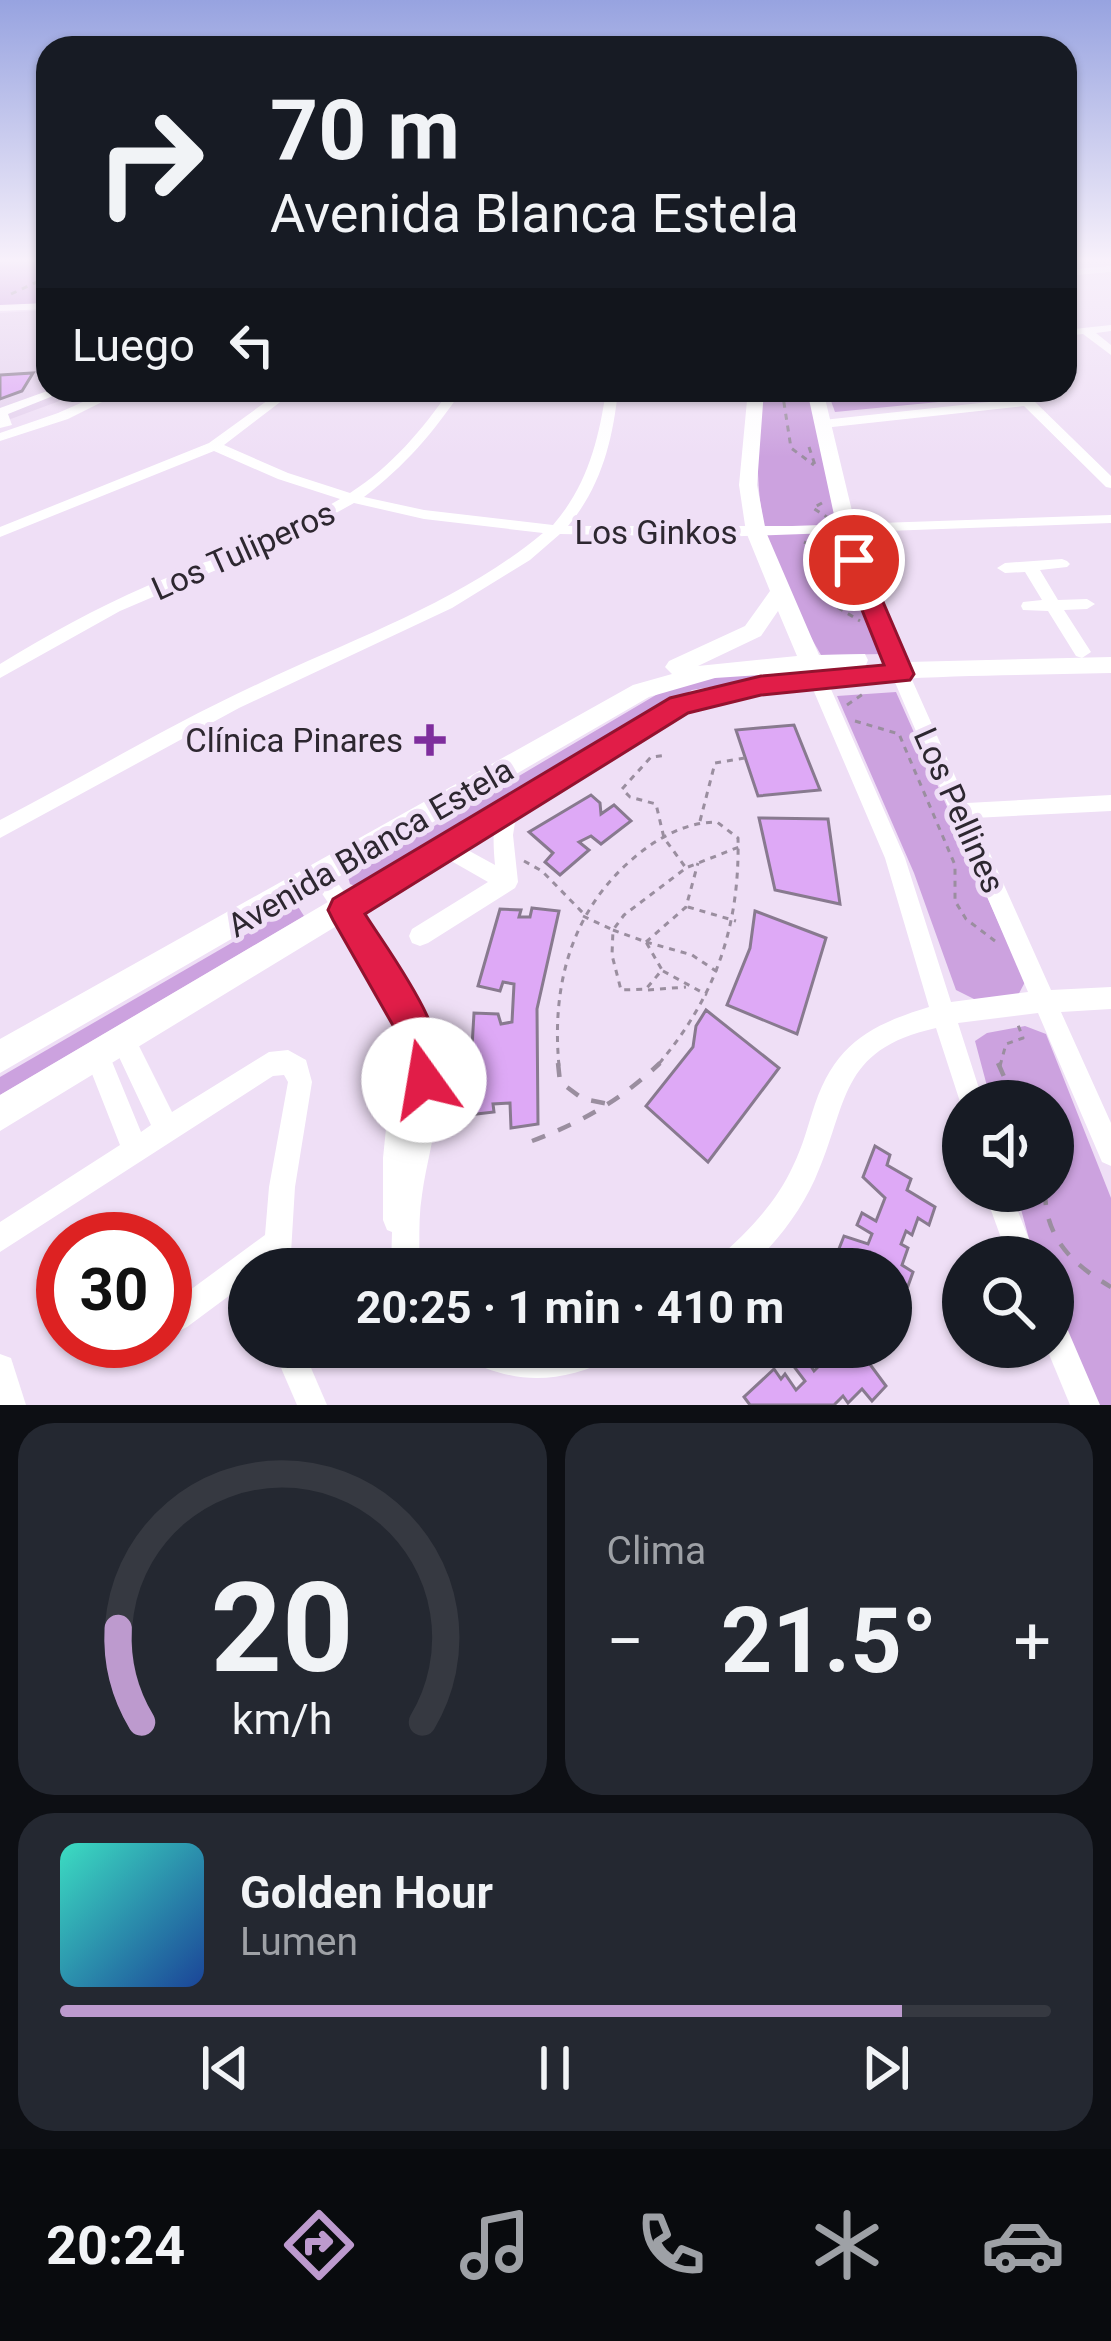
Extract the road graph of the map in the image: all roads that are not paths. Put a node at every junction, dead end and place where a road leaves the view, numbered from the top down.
1 (1111, 328) edge
2 (1085, 330) junction
3 (1077, 331) edge
4 (1111, 351) edge
5 (36, 399) edge
6 (71, 402) edge
7 (85, 402) edge
8 (274, 402) edge
9 (447, 402) edge
10 (611, 402) edge
11 (755, 402) edge
12 (818, 402) edge
13 (1028, 402) joint
14 (823, 424) junction
15 (2, 430) edge
16 (214, 446) junction
17 (1111, 484) edge
18 (352, 501) junction
19 (1111, 519) edge
20 (847, 530) junction
21 (0, 532) edge
22 (554, 532) junction
23 (768, 532) junction
24 (1062, 564) dead end
25 (1029, 566) junction
26 (1005, 568) dead end
27 (779, 594) junction
28 (1087, 604) dead end
29 (1052, 605) junction
30 (1029, 606) dead end
31 (1111, 650) edge
32 (1082, 652) junction
33 (1111, 665) edge
34 (897, 666) junction
35 (814, 671) junction
36 (0, 673) edge
37 (629, 697) junction
38 (1111, 803) edge
39 (507, 810) junction
40 (961, 811) junction
41 (0, 830) edge
42 (446, 848) junction
43 (507, 872) junction
44 (322, 877) junction
45 (345, 910) junction
46 (420, 936) dead end
47 (1111, 998) edge
48 (1044, 1001) junction
49 (945, 1016) junction
50 (123, 1040) junction
51 (97, 1056) junction
52 (0, 1058) edge
53 (964, 1080) edge
54 (0, 1114) edge
55 (167, 1130) junction
56 (135, 1150) junction
57 (1111, 1153) edge
58 (0, 1238) edge
59 (277, 1248) edge
60 (402, 1248) edge
61 (747, 1248) edge
62 (228, 1286) edge
63 (192, 1308) edge
64 (296, 1368) edge
65 (1069, 1368) edge
66 (0, 1369) edge
67 (11, 1405) edge
68 (312, 1405) edge
69 (1085, 1405) edge

1 - 2 street
2 - 3 street
2 - 4 street
5 - 15 street
6 - 15 street
7 - 15 street
8 - 16 street
9 - 18 street, Los Tuliperos
10 - 22 street
11 - 23 main road
12 - 14 main road, Los Pellines
13 - 14 street
13 - 17 street
14 - 20 main road, Los Pellines
16 - 18 street, Los Ginkos
16 - 21 street
18 - 22 street, Los Ginkos
18 - 36 street, Los Tuliperos
19 - 20 street, Los Ginkos
20 - 23 street, Los Ginkos
20 - 34 main road, Los Pellines
22 - 23 street, Los Ginkos
22 - 41 street
23 - 27 main road
24 - 25 street
25 - 26 street
25 - 29 street
27 - 35 main road
27 - 37 main road
28 - 29 street
29 - 30 street
29 - 32 street
31 - 32 main road, Avenida Blanca Estela
32 - 34 main road, Avenida Blanca Estela
33 - 34 main road, Avenida Blanca Estela
34 - 35 main road, Avenida Blanca Estela
34 - 35 main road, Avenida Blanca Estela
34 - 40 street, Los Pellines
35 - 37 main road, Avenida Blanca Estela
35 - 39 main road, Avenida Blanca Estela
35 - 49 street
37 - 44 main road, Avenida Blanca Estela
38 - 40 street
39 - 42 main road, Avenida Blanca Estela
39 - 43 street
40 - 48 street, Los Pellines
42 - 43 street
42 - 45 main road, Avenida Blanca Estela
43 - 46 street
44 - 45 street
44 - 52 main road, Avenida Blanca Estela
45 - 50 main road, Avenida Blanca Estela
45 - 60 street
47 - 48 street
48 - 49 street
48 - 57 street, Los Pellines
49 - 53 street
49 - 61 street
50 - 51 main road, Avenida Blanca Estela
50 - 55 street
51 - 54 main road, Avenida Blanca Estela
51 - 56 street
55 - 56 street
55 - 59 street
56 - 58 street
62 - 63 street
64 - 68 street
65 - 69 street
66 - 67 street

